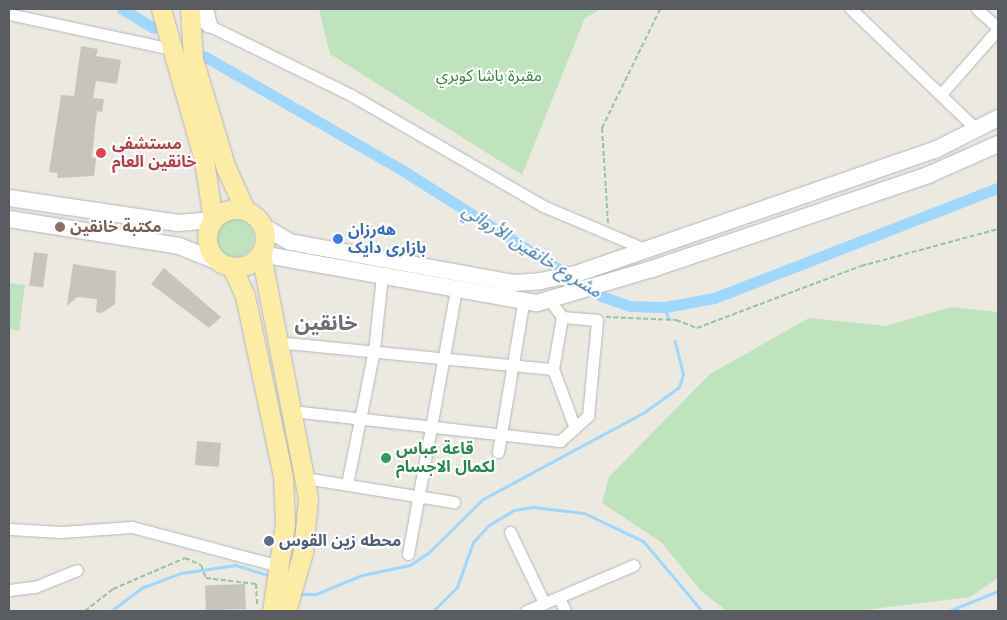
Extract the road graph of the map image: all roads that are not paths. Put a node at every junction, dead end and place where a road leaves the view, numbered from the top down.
1 (161, 9) edge
2 (851, 9) edge
3 (977, 9) edge
4 (195, 11) edge
5 (9, 14) edge
6 (209, 25) joint
7 (998, 28) edge
8 (171, 49) junction
9 (942, 93) junction
10 (998, 118) edge
11 (977, 130) junction
12 (998, 144) edge
13 (9, 198) edge
14 (245, 210) junction
15 (9, 219) edge
16 (213, 220) junction
17 (263, 226) junction
18 (647, 250) junction
19 (261, 254) junction
20 (225, 265) junction
21 (382, 276) junction
22 (523, 283) junction
23 (456, 290) junction
24 (549, 300) junction
25 (523, 304) junction
26 (562, 317) junction
27 (276, 342) junction
28 (374, 350) junction
29 (444, 356) junction
30 (512, 364) junction
31 (554, 369) junction
32 (270, 405) junction
33 (291, 405) junction
34 (362, 417) junction
35 (431, 426) junction
36 (575, 428) junction
37 (502, 435) junction
38 (498, 452) dead end
39 (305, 478) junction
40 (347, 484) junction
41 (419, 495) junction
42 (308, 499) junction
43 (285, 502) junction
44 (454, 502) dead end
45 (9, 529) edge
46 (510, 532) dead end
47 (408, 554) dead end
48 (634, 565) dead end
49 (77, 570) dead end
50 (9, 590) edge
51 (558, 597) junction
52 (280, 599) edge
53 (544, 603) junction
54 (526, 611) edge
55 (565, 611) edge

1 - 8 main road
2 - 9 street
3 - 7 street
4 - 6 main road
4 - 14 main road
5 - 8 street
6 - 18 street
7 - 9 street
8 - 16 main road
9 - 11 street
10 - 11 main road
11 - 18 main road
12 - 24 main road
13 - 16 main road
14 - 16 main road
14 - 17 main road
15 - 20 main road
16 - 20 main road
17 - 19 main road
17 - 22 main road
18 - 22 main road
19 - 20 main road
19 - 21 main road
19 - 27 main road
20 - 32 main road
21 - 23 main road
21 - 28 street
22 - 25 main road
23 - 25 main road
23 - 29 street
24 - 25 main road
24 - 26 street
25 - 30 street
26 - 31 street
26 - 36 street
27 - 28 street
27 - 33 main road
28 - 29 street
28 - 34 street
29 - 30 street
29 - 35 street
30 - 31 street
30 - 37 street
31 - 36 street
32 - 33 main road
32 - 43 main road
33 - 34 street
33 - 39 main road
34 - 35 street
34 - 40 street
35 - 37 street
35 - 41 street
36 - 37 street
37 - 38 street
39 - 40 street
39 - 42 main road
40 - 41 street
41 - 44 street
41 - 47 street
42 - 43 main road
42 - 52 main road
43 - 52 main road
45 - 52 street
46 - 53 street
48 - 51 street
49 - 50 street
51 - 53 street
51 - 55 street
53 - 54 street

